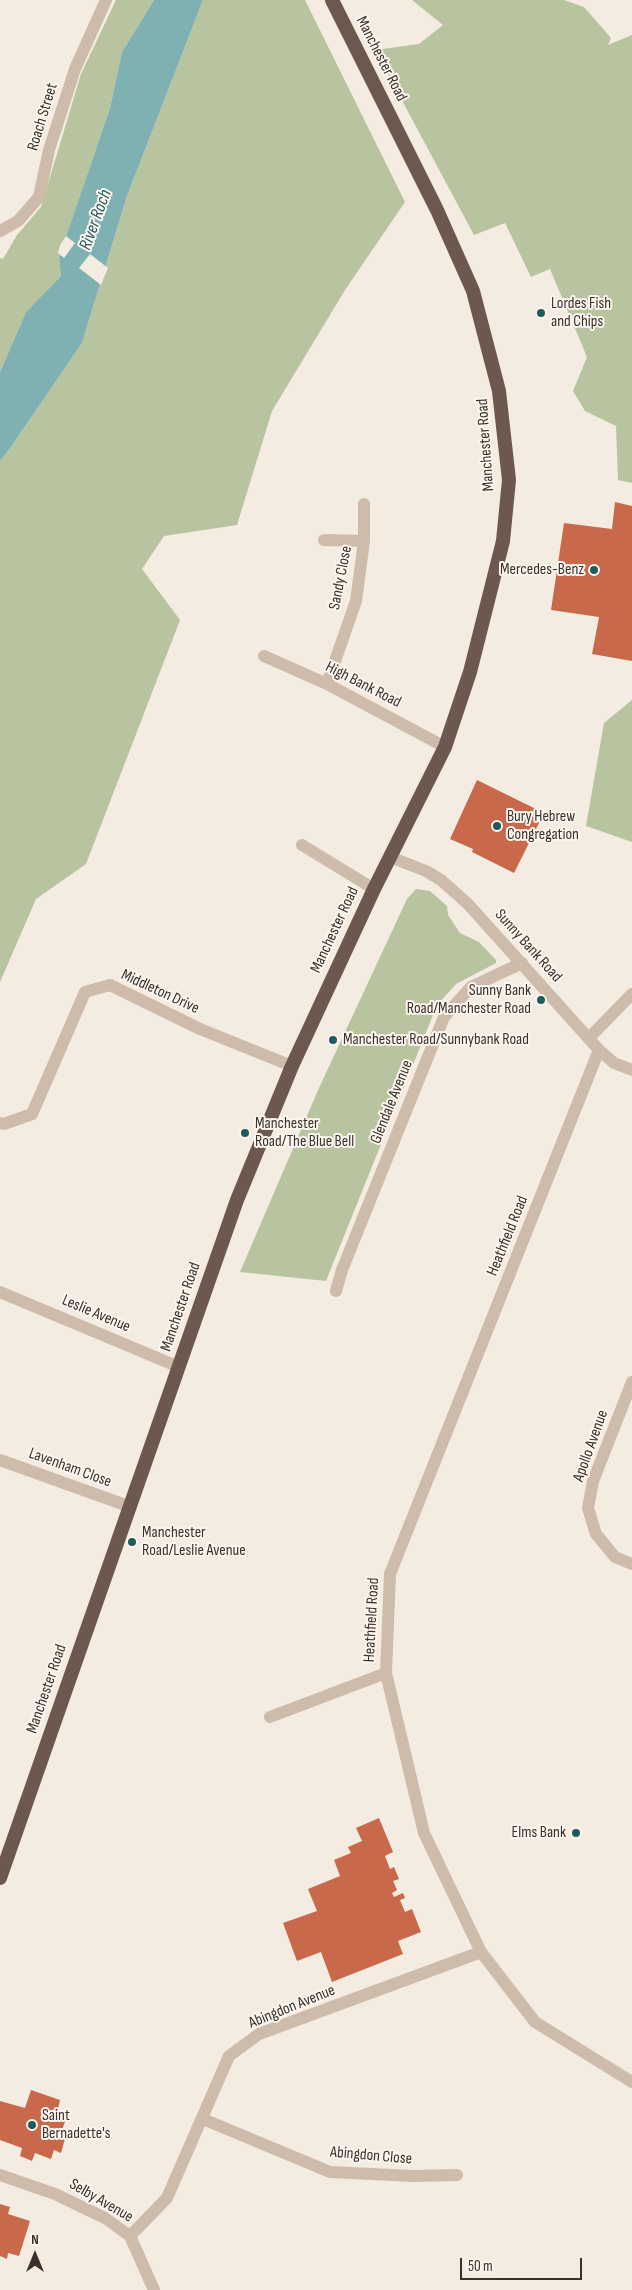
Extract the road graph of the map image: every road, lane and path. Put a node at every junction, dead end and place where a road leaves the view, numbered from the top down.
1 (106, 0) edge
2 (332, 0) edge
3 (0, 231) edge
4 (364, 504) dead end
5 (324, 540) dead end
6 (364, 541) junction
7 (264, 656) dead end
8 (326, 684) junction
9 (445, 746) junction
10 (302, 845) dead end
11 (390, 857) junction
12 (374, 889) junction
13 (522, 963) junction
14 (632, 994) edge
15 (589, 1038) junction
16 (599, 1050) junction
17 (292, 1066) junction
18 (632, 1070) edge
19 (0, 1123) edge
20 (336, 1291) dead end
21 (0, 1292) edge
22 (179, 1367) junction
23 (632, 1382) edge
24 (0, 1460) edge
25 (128, 1506) junction
26 (632, 1564) edge
27 (386, 1673) junction
28 (270, 1716) dead end
29 (0, 1878) edge
30 (481, 1952) junction
31 (632, 2082) edge
32 (203, 2118) junction
33 (0, 2175) edge
34 (457, 2175) dead end
35 (130, 2236) junction
36 (154, 2290) edge

1 - 3 street, Roach Street
2 - 9 highway, Manchester Road
4 - 6 street, Sandy Close
5 - 6 street
6 - 8 street, Sandy Close
7 - 8 street, High Bank Road
8 - 9 street, High Bank Road
9 - 11 highway, Manchester Road
10 - 12 street
11 - 12 highway, Manchester Road
11 - 13 street, Sunny Bank Road
12 - 17 highway, Manchester Road
13 - 15 street, Sunny Bank Road
13 - 20 street, Glendale Avenue
14 - 15 street
15 - 16 street, Sunny Bank Road
16 - 18 street, Sunny Bank Road
16 - 27 street, Heathfield Road
17 - 19 street, Middleton Drive
17 - 22 highway, Manchester Road
21 - 22 street, Leslie Avenue
22 - 25 highway, Manchester Road
23 - 26 street, Apollo Avenue
24 - 25 street, Lavenham Close
25 - 29 highway, Manchester Road
27 - 28 street
27 - 30 street, Heathfield Road
30 - 31 street, Heathfield Road
30 - 32 street, Abingdon Avenue
32 - 34 street, Abingdon Close
32 - 35 street, Abingdon Avenue
33 - 35 street, Selby Avenue
35 - 36 street, Selby Avenue

